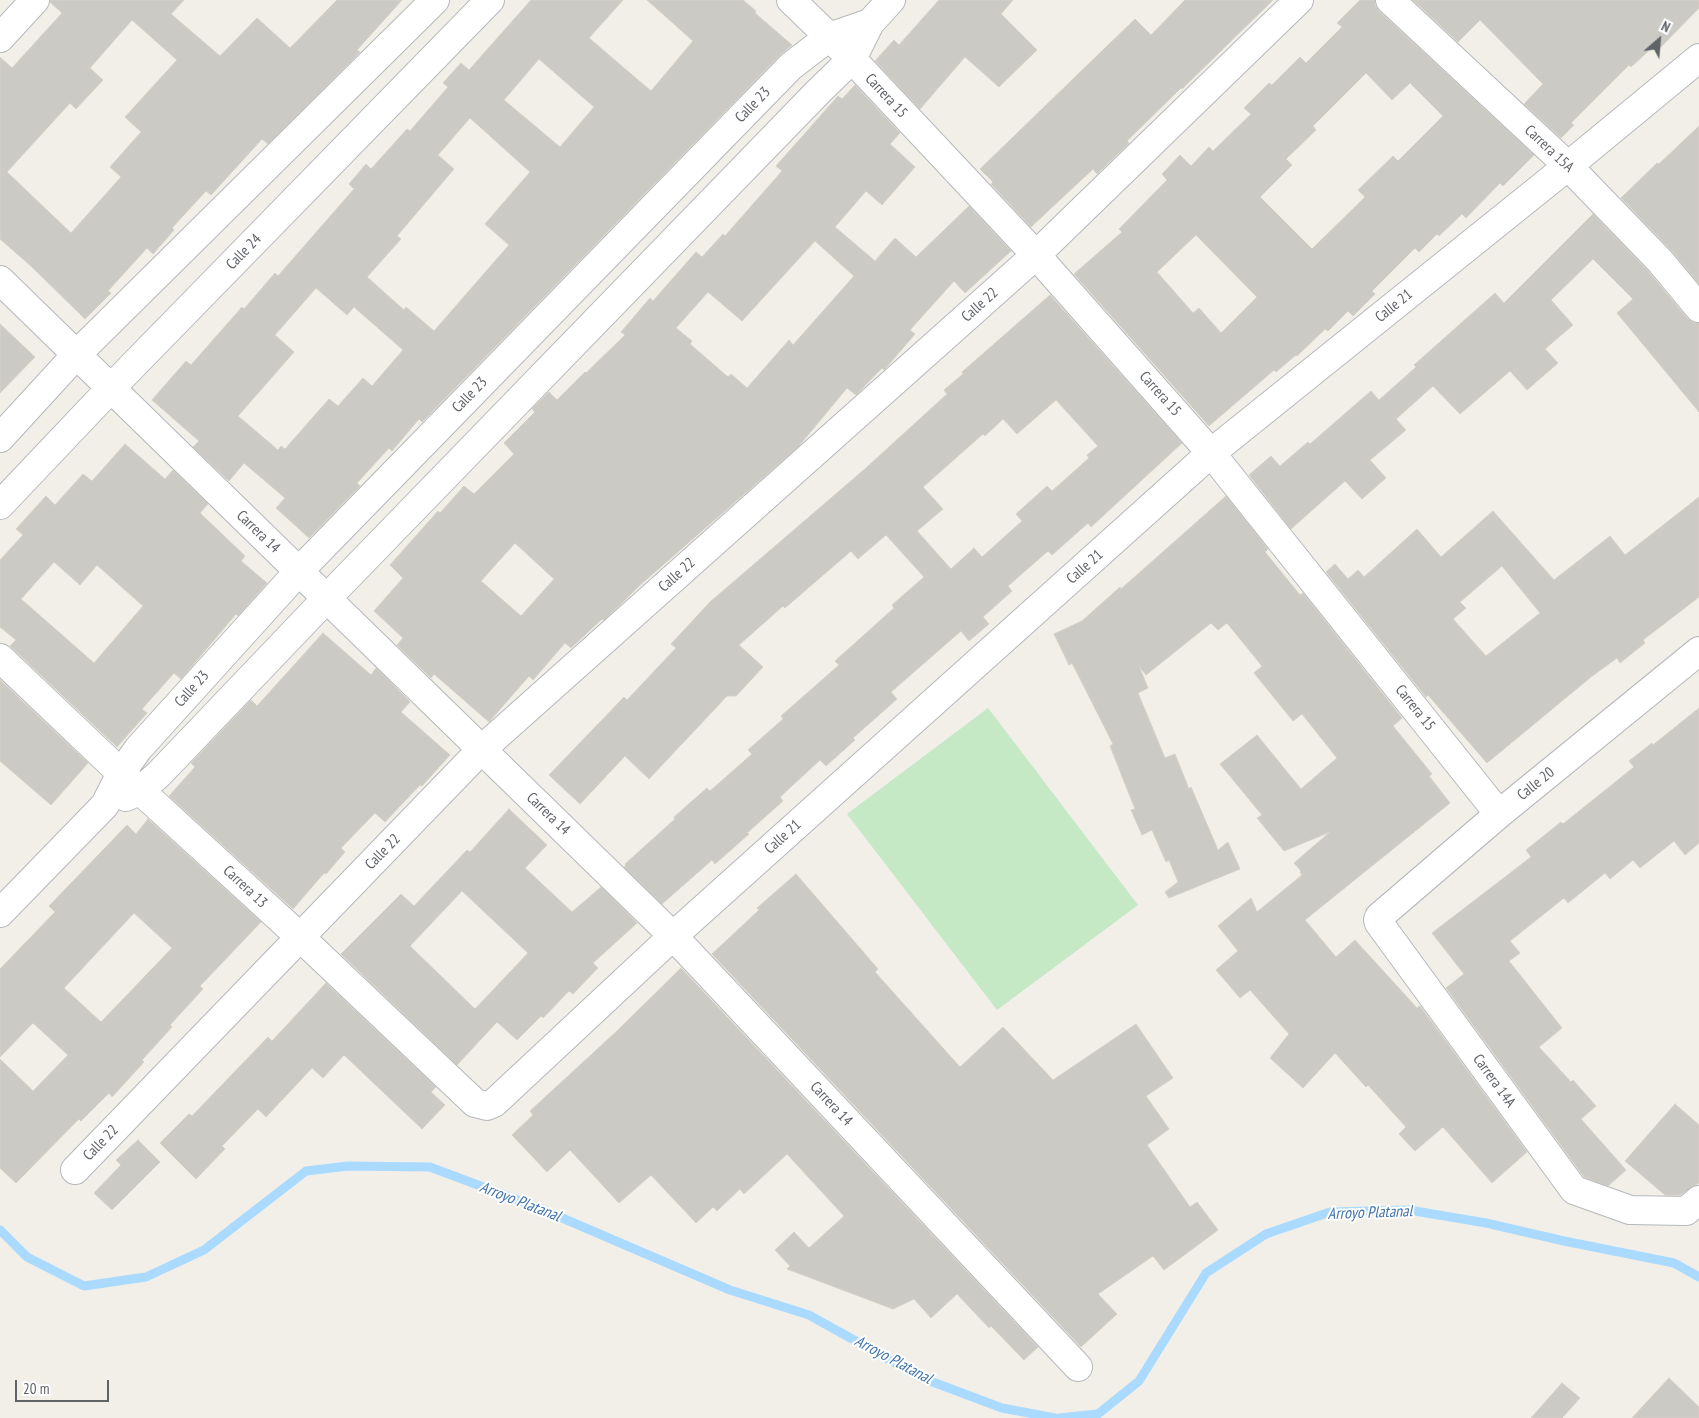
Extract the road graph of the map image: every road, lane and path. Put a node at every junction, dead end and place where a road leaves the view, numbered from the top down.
1 (35, 0) edge
2 (435, 0) edge
3 (490, 0) edge
4 (791, 0) edge
5 (891, 0) edge
6 (1299, 0) edge
7 (1390, 0) edge
8 (870, 23) junction
9 (829, 37) junction
10 (0, 38) edge
11 (1699, 58) edge
12 (852, 59) junction
13 (1568, 166) junction
14 (1036, 255) junction
15 (0, 280) edge
16 (1699, 308) edge
17 (77, 354) junction
18 (111, 388) junction
19 (0, 438) edge
20 (1212, 453) junction
21 (0, 505) edge
22 (299, 571) junction
23 (327, 598) junction
24 (1699, 651) edge
25 (0, 658) edge
26 (482, 749) junction
27 (121, 773) junction
28 (141, 790) junction
29 (106, 805) junction
30 (1499, 814) junction
31 (0, 913) edge
32 (1379, 923) joint
33 (673, 936) junction
34 (300, 937) junction
35 (494, 1103) joint
36 (75, 1170) dead end
37 (1699, 1200) edge
38 (1078, 1367) dead end

1 - 10 street
2 - 17 street
3 - 18 street, Calle 24
4 - 9 street, Carrera 15
5 - 8 street, Calle 23
6 - 14 street, Calle 22
7 - 13 street, Carrera 15A
8 - 9 street, Calle 23
8 - 12 street, Calle 23
9 - 12 street, Carrera 15
9 - 22 street, Calle 23
11 - 13 street, Calle 21
12 - 14 street, Carrera 15
12 - 23 street, Calle 23
13 - 16 street, Carrera 15A
13 - 20 street, Calle 21
14 - 20 street, Carrera 15
14 - 26 street, Calle 22
15 - 17 street, Carrera 14
17 - 18 street, Carrera 14
17 - 19 street
18 - 21 street, Calle 24
18 - 22 street, Carrera 14
20 - 30 street, Carrera 15
20 - 33 street, Calle 21
22 - 23 street, Carrera 14
22 - 27 street, Calle 23
23 - 26 street, Carrera 14
23 - 28 street, Calle 23
24 - 30 street, Calle 20
25 - 27 street, Carrera 13
26 - 33 street, Carrera 14
26 - 34 street, Calle 22
27 - 28 street, Carrera 13
27 - 29 street, Calle 23
28 - 29 street, Calle 23
28 - 34 street, Carrera 13
29 - 31 street, Calle 23
30 - 32 street, Calle 20
32 - 37 street, Carrera 14A
33 - 35 street, Calle 21
33 - 38 street, Carrera 14
34 - 35 street, Carrera 13
34 - 36 street, Calle 22

